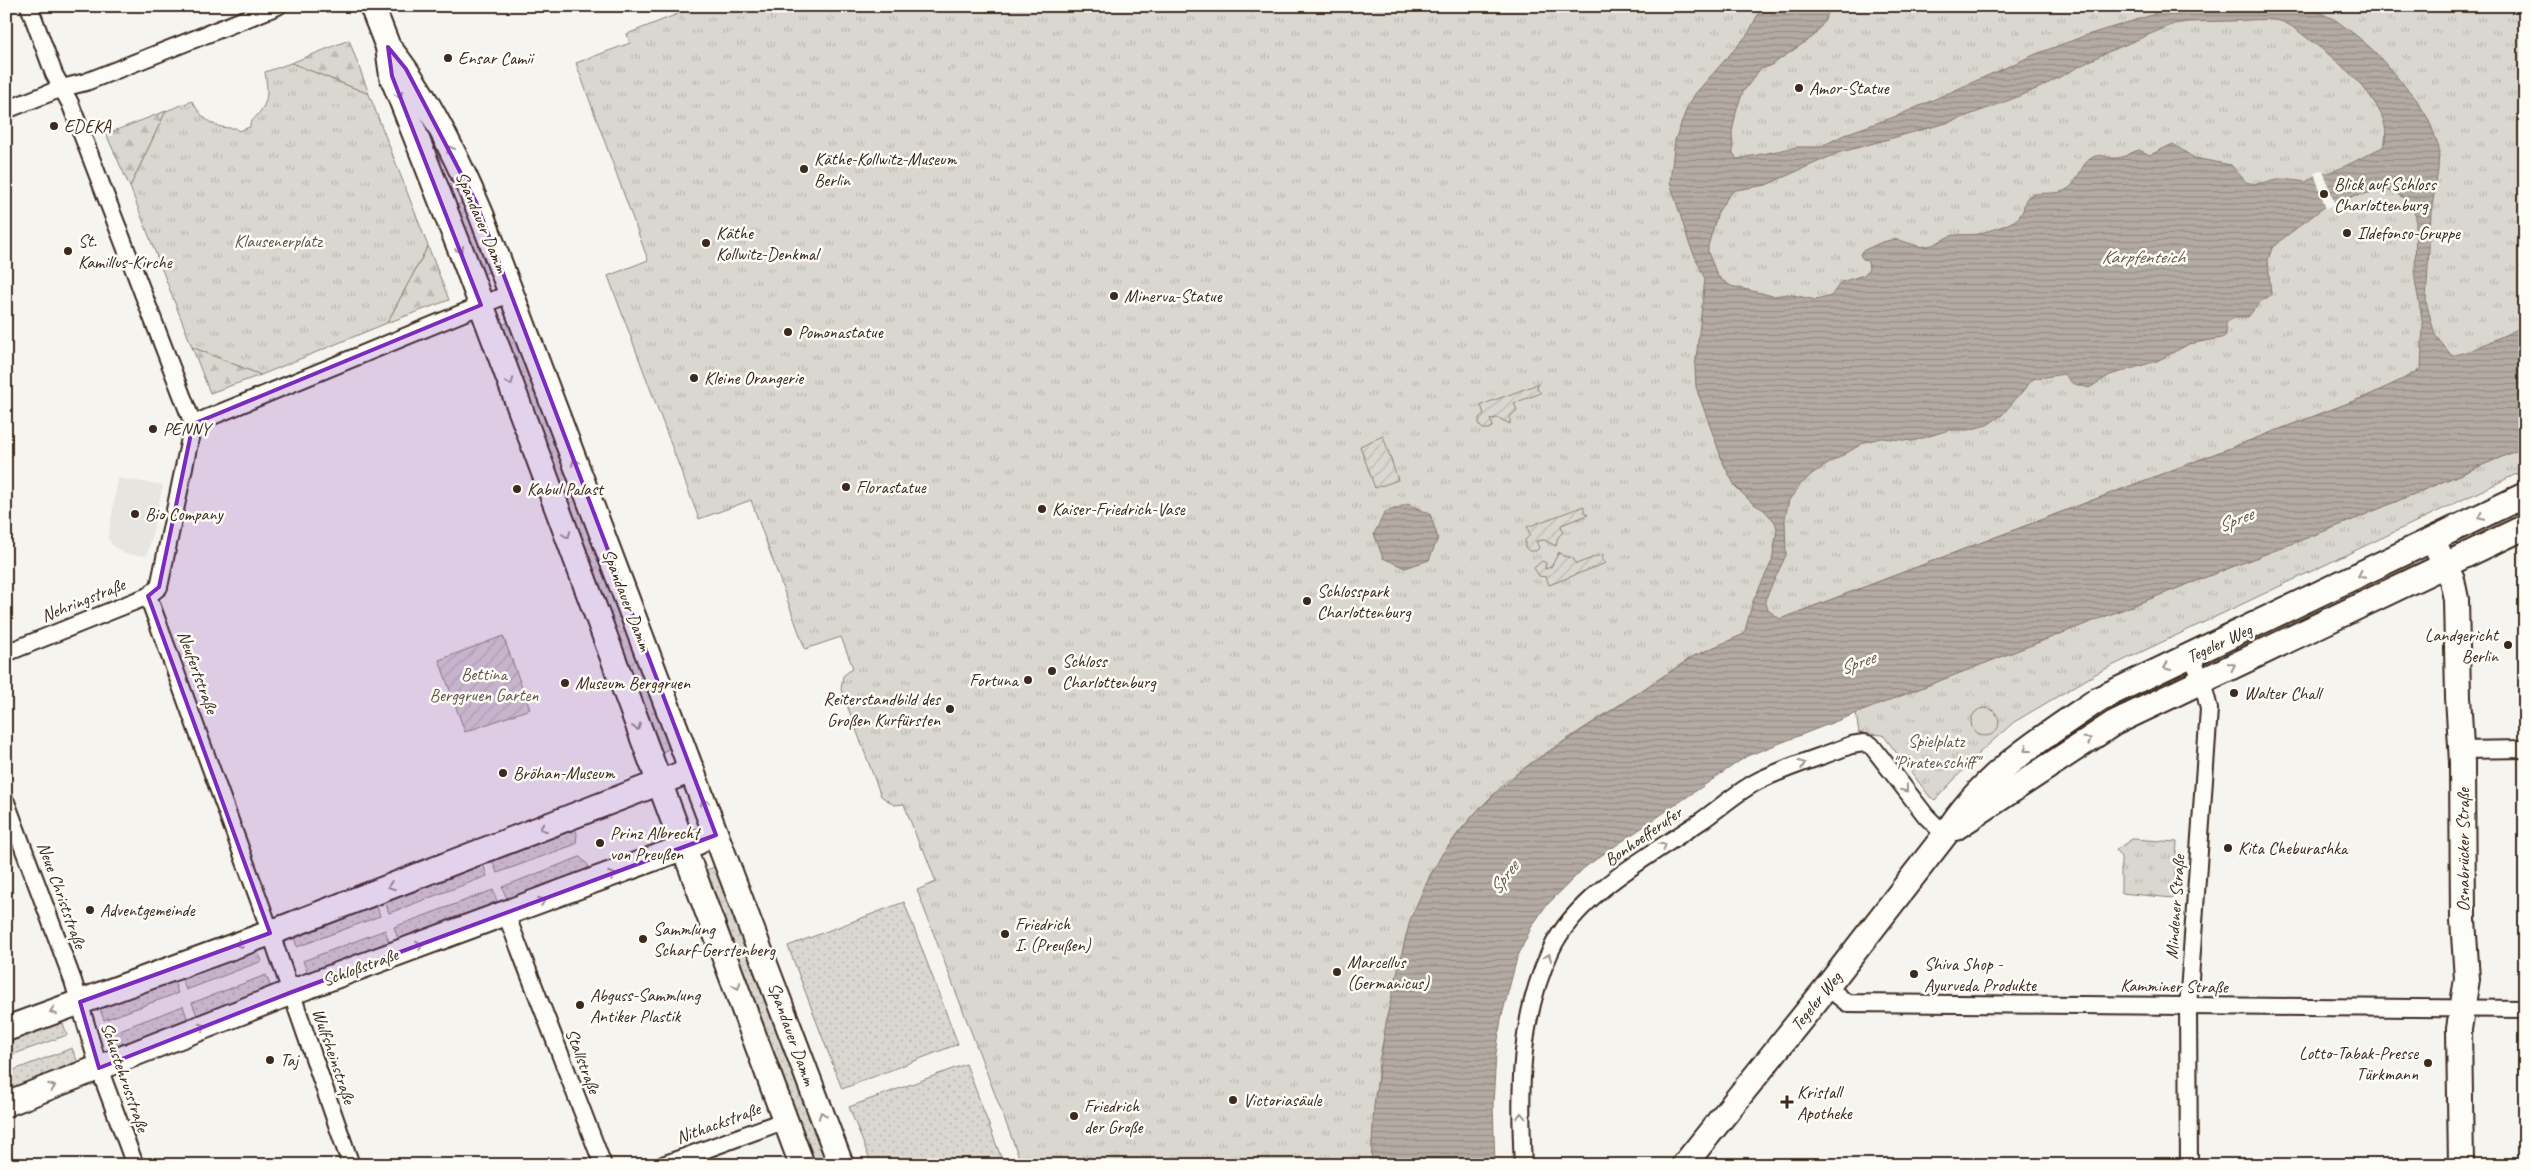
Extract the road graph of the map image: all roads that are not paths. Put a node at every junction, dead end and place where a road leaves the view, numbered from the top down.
1 (29, 6) edge
2 (278, 6) edge
3 (372, 6) edge
4 (388, 48) junction
5 (62, 88) junction
6 (6, 110) edge
7 (511, 294) junction
8 (481, 305) junction
9 (193, 424) junction
10 (2525, 495) edge
11 (2525, 527) edge
12 (2433, 540) junction
13 (2445, 565) junction
14 (148, 596) junction
15 (6, 653) edge
16 (2191, 656) junction
17 (2202, 680) junction
18 (2525, 749) edge
19 (2462, 750) junction
20 (692, 770) junction
21 (658, 783) junction
22 (6, 802) edge
23 (716, 835) junction
24 (1945, 835) junction
25 (685, 847) junction
26 (506, 914) junction
27 (270, 933) junction
28 (1827, 987) junction
29 (292, 992) junction
30 (80, 1002) junction
31 (2188, 1007) junction
32 (2463, 1007) junction
33 (2525, 1008) edge
34 (6, 1029) edge
35 (100, 1068) junction
36 (6, 1104) edge
37 (786, 1120) junction
38 (135, 1165) edge
39 (351, 1165) edge
40 (604, 1165) edge
41 (663, 1165) edge
42 (802, 1165) edge
43 (840, 1165) edge
44 (1522, 1165) edge
45 (1684, 1165) edge
46 (2189, 1165) edge
47 (2461, 1165) edge

1 - 5 street
2 - 5 street
3 - 4 main road, Spandauer Damm
7 -> 4 main road, Spandauer Damm
4 -> 8 main road, Spandauer Damm
5 - 6 street
5 - 9 street
7 - 8 street
20 -> 7 main road, Spandauer Damm
8 - 9 street
8 -> 21 main road, Spandauer Damm
9 - 14 street
10 -> 12 main road, Tegeler Weg
11 - 13 main road, Tegeler Weg
12 - 13 main road, Osnabrücker Straße
12 -> 16 main road, Tegeler Weg
17 -> 13 main road, Tegeler Weg
13 - 19 main road, Osnabrücker Straße
14 - 15 street, Nehringstraße
14 - 27 street, Neufertstraße
16 - 17 street, Mindener Straße
16 -> 24 main road, Tegeler Weg
24 -> 17 main road, Tegeler Weg
17 - 31 street, Mindener Straße
18 - 19 street
19 - 32 main road, Osnabrücker Straße
20 - 21 main road
23 -> 20 main road, Spandauer Damm
21 - 25 main road, Spandauer Damm
21 -> 27 main road
22 - 30 street, Neue Christstraße
23 - 25 main road, Schloßstraße
43 -> 23 main road, Spandauer Damm
24 - 28 main road, Tegeler Weg
44 -> 24 street, Bonhoefferufer
26 -> 25 main road, Schloßstraße
25 -> 37 main road, Spandauer Damm
29 -> 26 main road, Schloßstraße
26 - 40 street, Stallstraße
27 - 29 street, Wulfsheinstraße
27 -> 30 main road
28 - 31 street, Kamminer Straße
28 - 45 main road, Tegeler Weg
35 -> 29 main road, Schloßstraße
29 - 39 street, Wulfsheinstraße
30 -> 34 main road
30 - 35 street, Schustehrusstraße
31 - 32 street, Kamminer Straße
31 - 46 street, Mindener Straße
32 - 33 street, Kamminer Straße
32 - 47 main road, Osnabrücker Straße
36 -> 35 main road, Schloßstraße
35 - 38 street, Schustehrusstraße
37 - 41 street, Nithackstraße
37 - 42 main road, Spandauer Damm

